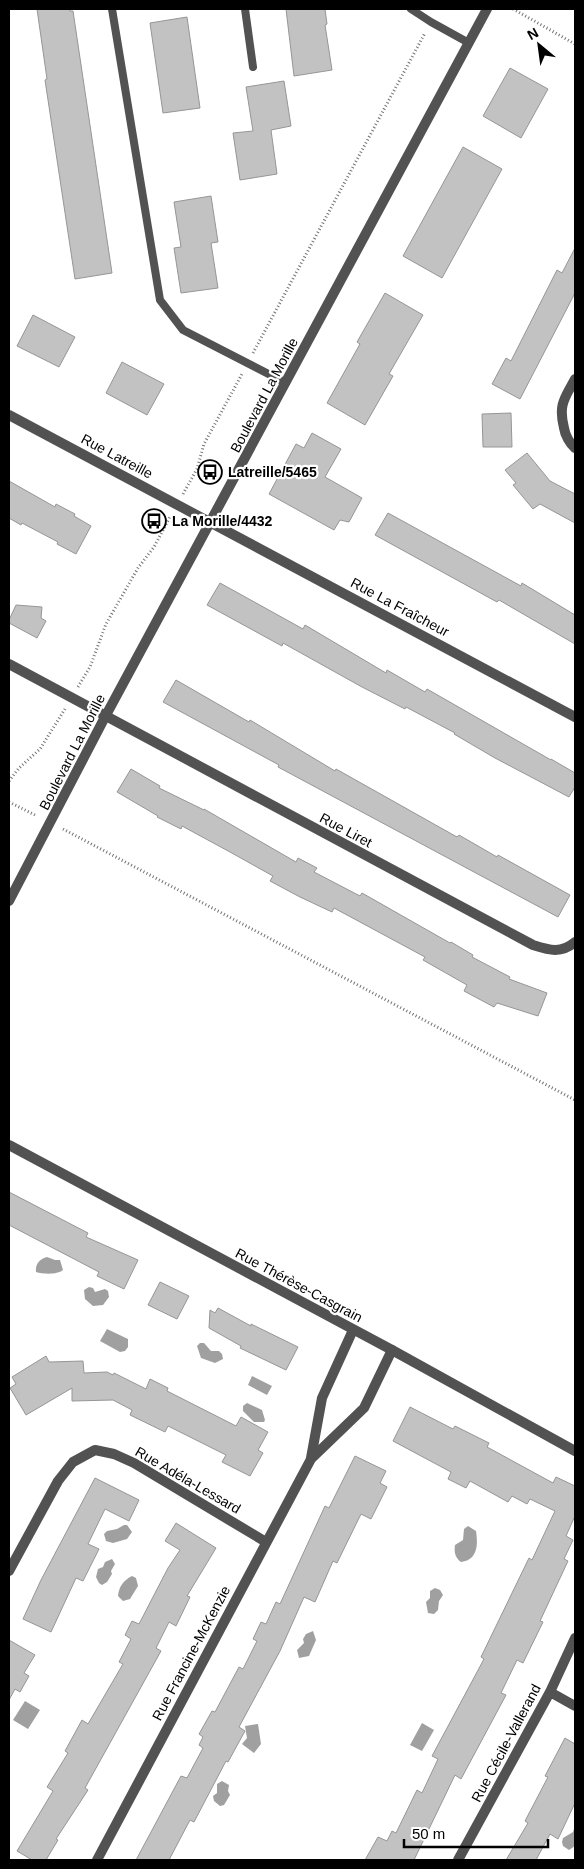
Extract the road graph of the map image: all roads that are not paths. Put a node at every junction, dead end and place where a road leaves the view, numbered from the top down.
1 (112, 9) edge
2 (245, 9) edge
3 (411, 9) edge
4 (487, 9) edge
5 (469, 43) junction
6 (254, 67) dead end
7 (575, 378) edge
8 (286, 383) junction
9 (9, 415) edge
10 (575, 448) edge
11 (212, 522) junction
12 (9, 664) edge
13 (105, 717) junction
14 (575, 717) edge
15 (9, 901) edge
16 (575, 942) edge
17 (9, 1145) edge
18 (353, 1330) junction
19 (392, 1350) junction
20 (575, 1450) edge
21 (311, 1459) junction
22 (266, 1542) junction
23 (9, 1571) edge
24 (575, 1638) edge
25 (550, 1692) junction
26 (575, 1706) edge
27 (97, 1860) edge
28 (458, 1860) edge

1 - 8 lane
2 - 6 lane
3 - 5 lane
4 - 5 street, Boulevard La Morille
5 - 8 street, Boulevard La Morille
7 - 10 street
8 - 11 street, Boulevard La Morille
9 - 11 street, Rue Latreille
11 - 13 street, Boulevard La Morille
11 - 14 street, Rue La Fraîcheur
12 - 13 street, Rue Liret
13 - 15 street, Boulevard La Morille
13 - 16 street, Rue Liret
17 - 18 street, Rue Thérèse-Casgrain
18 - 19 street, Rue Thérèse-Casgrain
18 - 21 street, Rue Francine-McKenzie
19 - 20 street, Rue Thérèse-Casgrain
19 - 21 street, Rue Francine-McKenzie
21 - 22 street, Rue Francine-McKenzie
22 - 23 street, Rue Adéla-Lessard
22 - 27 street, Rue Francine-McKenzie
24 - 25 street, Rue Cécile-Vallerand
25 - 26 street
25 - 28 street, Rue Cécile-Vallerand

